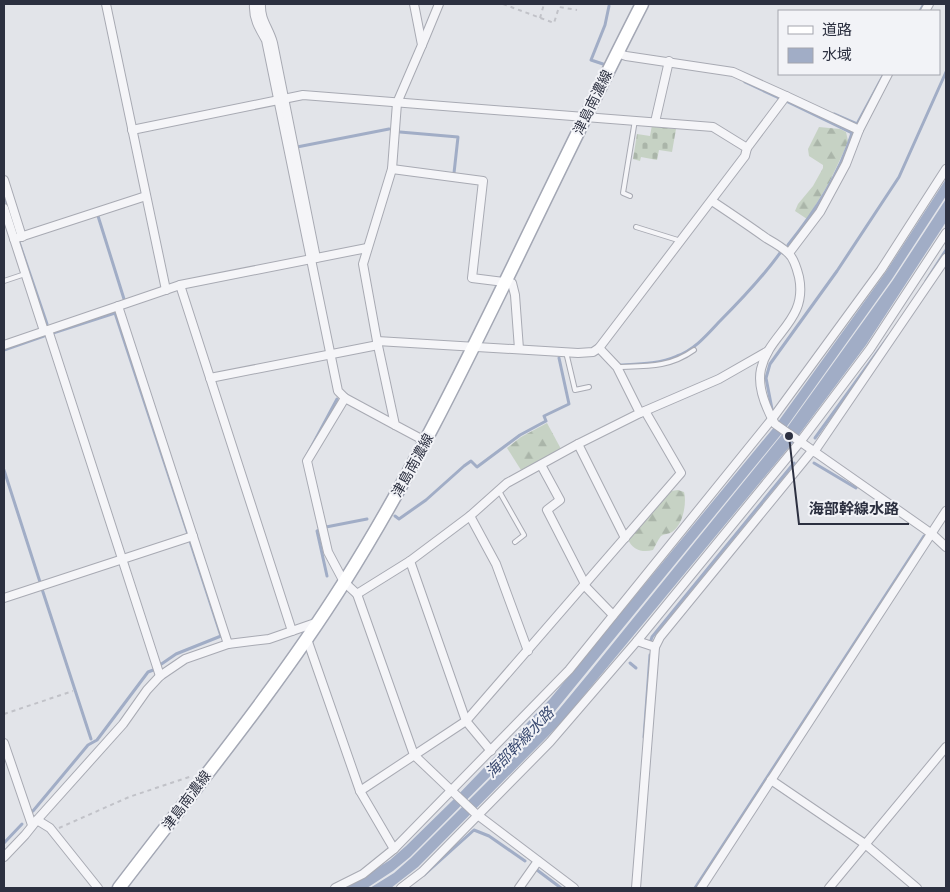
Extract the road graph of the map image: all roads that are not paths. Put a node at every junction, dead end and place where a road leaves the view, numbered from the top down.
1 (106, 4) edge
2 (254, 4) edge
3 (261, 4) edge
4 (414, 4) edge
5 (439, 4) edge
6 (642, 4) edge
7 (422, 45) junction
8 (617, 53) junction
9 (669, 61) junction
10 (887, 75) edge
11 (786, 96) junction
12 (281, 99) junction
13 (397, 103) junction
14 (585, 117) junction
15 (635, 120) junction
16 (655, 122) junction
17 (132, 130) junction
18 (859, 130) junction
19 (747, 148) junction
20 (392, 168) junction
21 (946, 169) edge
22 (4, 180) edge
23 (146, 196) junction
24 (630, 196) dead end
25 (712, 201) junction
26 (4, 208) edge
27 (636, 227) dead end
28 (946, 233) edge
29 (18, 238) junction
30 (681, 241) junction
31 (367, 248) junction
32 (789, 253) junction
33 (946, 258) edge
34 (314, 259) junction
35 (25, 274) junction
36 (4, 281) edge
37 (505, 281) junction
38 (180, 285) junction
39 (166, 290) junction
40 (118, 306) junction
41 (46, 330) junction
42 (377, 343) junction
43 (4, 345) edge
44 (474, 346) junction
45 (598, 348) junction
46 (519, 349) junction
47 (694, 350) dead end
48 (768, 351) junction
49 (566, 352) junction
50 (329, 354) junction
51 (617, 367) junction
52 (210, 378) junction
53 (589, 388) dead end
54 (345, 398) junction
55 (643, 412) junction
56 (774, 421) junction
57 (395, 425) junction
58 (425, 441) junction
59 (798, 441) junction
60 (578, 444) junction
61 (813, 451) junction
62 (541, 464) junction
63 (499, 491) junction
64 (946, 511) edge
65 (470, 516) junction
66 (932, 534) junction
67 (193, 536) junction
68 (625, 538) junction
69 (515, 542) dead end
70 (946, 547) edge
71 (122, 559) junction
72 (410, 561) junction
73 (344, 582) junction
74 (584, 585) junction
75 (357, 594) junction
76 (4, 598) edge
77 (613, 615) junction
78 (318, 622) junction
79 (292, 631) junction
80 (307, 639) junction
81 (637, 641) junction
82 (228, 644) junction
83 (655, 647) junction
84 (528, 651) junction
85 (160, 676) junction
86 (466, 721) junction
87 (4, 743) edge
88 (946, 747) edge
89 (491, 751) junction
90 (414, 755) junction
91 (771, 780) junction
92 (360, 791) junction
93 (454, 794) junction
94 (477, 814) junction
95 (35, 823) junction
96 (865, 844) junction
97 (394, 849) junction
98 (4, 857) edge
99 (538, 861) junction
100 (98, 888) edge
101 (119, 888) edge
102 (335, 888) edge
103 (401, 888) edge
104 (519, 888) edge
105 (574, 888) edge
106 (636, 888) edge
107 (700, 888) edge
108 (829, 888) edge
109 (917, 888) edge

1 - 17 street
2 - 12 street
3 - 12 street
4 - 7 street
5 - 7 street
6 - 8 main road, 津島南濃線
7 - 13 street
8 - 9 street
8 - 14 main road, 津島南濃線
9 - 11 street
9 - 16 street
10 - 18 street
11 - 18 street
11 - 19 street
12 - 13 street
12 - 17 street
12 - 34 street
13 - 14 street
13 - 20 street
14 - 15 street
14 - 37 main road, 津島南濃線
15 - 16 street
15 - 24 lane
16 - 19 street
17 - 23 street
18 - 32 street
19 - 25 street
20 - 31 street
20 - 37 street
21 - 56 street
22 - 29 street
23 - 29 street
23 - 39 street
25 - 30 street
25 - 32 street
26 - 29 street
27 - 30 lane
28 - 59 street
29 - 35 street
30 - 45 street
31 - 34 street
31 - 42 street
32 - 48 street
33 - 61 street
34 - 38 street
34 - 50 street
35 - 36 lane
35 - 41 street
37 - 44 main road, 津島南濃線
37 - 46 street
38 - 39 street
38 - 52 street
39 - 40 street
40 - 41 street
40 - 67 street
41 - 43 street
41 - 71 street
42 - 44 street
42 - 50 street
42 - 57 street
44 - 46 street
44 - 58 main road, 津島南濃線
45 - 49 street
45 - 51 street
46 - 49 street
47 - 51 lane
48 - 55 street
48 - 56 street
49 - 53 lane
50 - 52 street
50 - 54 street
51 - 55 street
52 - 79 street
54 - 57 street
54 - 73 street
55 - 60 street
55 - 68 street
56 - 59 street
56 - 77 street
57 - 58 street
58 - 73 main road, 津島南濃線
59 - 61 street
59 - 81 street
60 - 62 street
60 - 68 street
61 - 66 street
61 - 83 street
62 - 63 street
62 - 74 street
63 - 65 street
63 - 69 lane
64 - 66 street
65 - 72 street
65 - 84 street
66 - 70 street
66 - 91 street
67 - 71 street
67 - 82 street
68 - 74 street
71 - 76 street
71 - 85 street
72 - 75 street
72 - 86 street
73 - 75 street
73 - 78 main road, 津島南濃線
74 - 77 street
74 - 84 street
75 - 90 street
77 - 89 street
78 - 79 street
78 - 80 main road, 津島南濃線
79 - 82 street
80 - 92 street
80 - 101 main road, 津島南濃線
81 - 83 street
81 - 94 street
82 - 85 street
83 - 106 street
84 - 86 street
85 - 95 street
86 - 89 street
86 - 90 street
87 - 95 street
88 - 96 street
89 - 93 street
90 - 92 street
90 - 93 street
91 - 96 street
91 - 107 street
92 - 97 street
93 - 94 street
93 - 97 street
94 - 99 street
94 - 103 street
95 - 98 street
95 - 100 street
96 - 108 street
96 - 109 street
97 - 102 street
99 - 104 street
99 - 105 street

